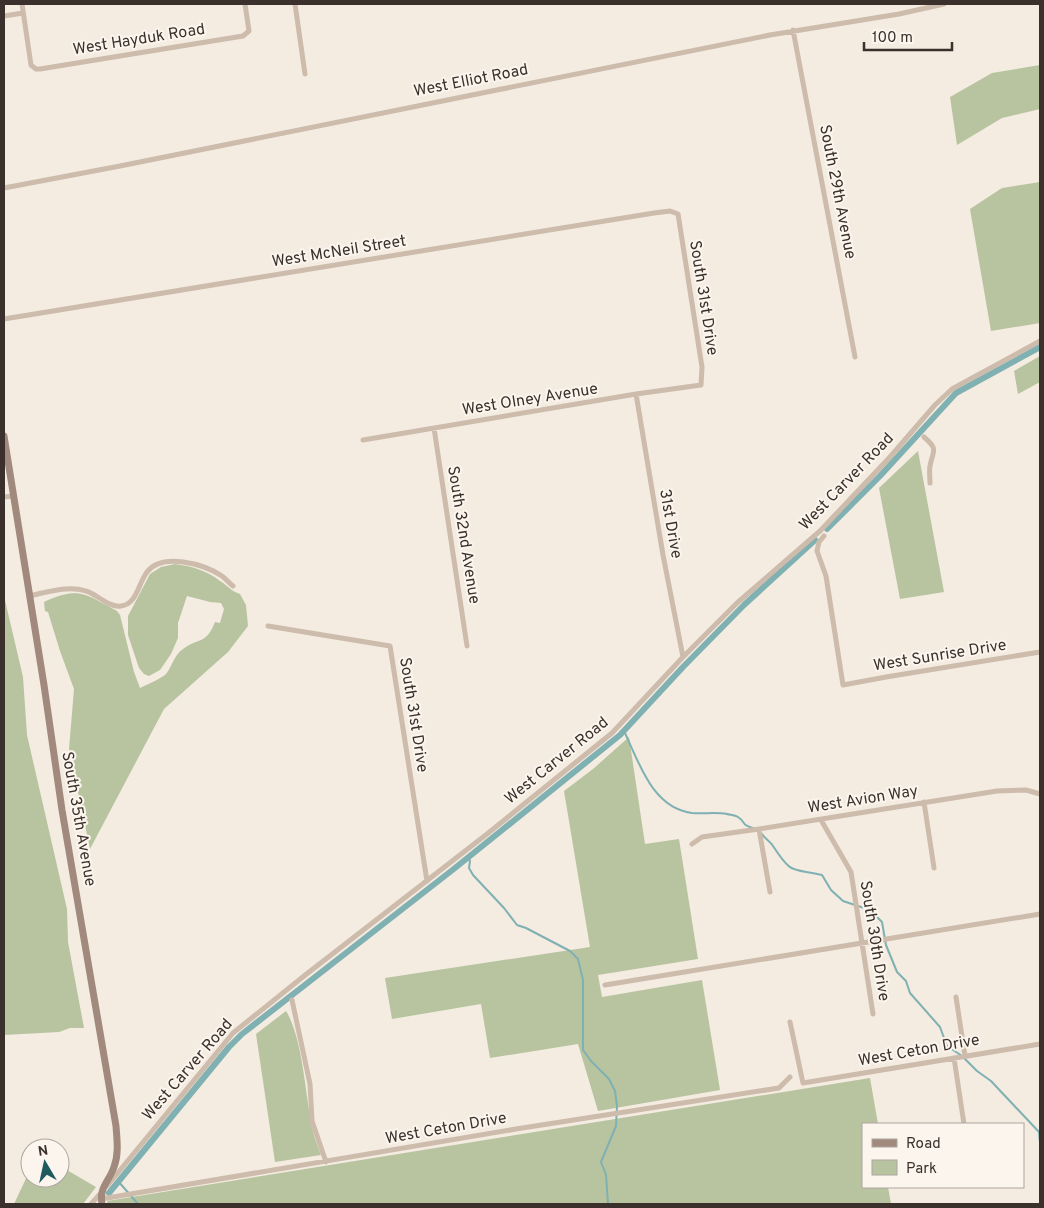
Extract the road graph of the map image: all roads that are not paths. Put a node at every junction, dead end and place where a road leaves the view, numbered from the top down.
1 (22, 4) edge
2 (245, 4) edge
3 (295, 4) edge
4 (944, 4) edge
5 (23, 13) junction
6 (4, 16) edge
7 (793, 30) junction
8 (305, 74) dead end
9 (4, 188) edge
10 (678, 214) joint
11 (4, 319) edge
12 (1040, 341) edge
13 (855, 358) dead end
14 (702, 385) joint
15 (636, 394) junction
16 (434, 428) junction
17 (4, 436) edge
18 (924, 437) dead end
19 (363, 440) dead end
20 (930, 483) dead end
21 (14, 496) junction
22 (4, 498) edge
23 (824, 536) dead end
24 (233, 586) dead end
25 (29, 596) junction
26 (268, 626) dead end
27 (467, 646) dead end
28 (1040, 652) edge
29 (683, 657) junction
30 (1040, 794) edge
31 (924, 802) junction
32 (821, 820) junction
33 (759, 829) junction
34 (692, 844) dead end
35 (934, 868) dead end
36 (427, 881) junction
37 (770, 892) dead end
38 (1040, 914) edge
39 (862, 943) junction
40 (605, 985) dead end
41 (956, 997) dead end
42 (292, 1000) dead end
43 (873, 1014) dead end
44 (790, 1022) dead end
45 (1040, 1044) edge
46 (966, 1056) junction
47 (954, 1058) junction
48 (790, 1077) dead end
49 (964, 1123) edge
50 (326, 1162) junction
51 (101, 1199) edge
52 (91, 1204) edge

1 - 5 street
2 - 5 street, West Hayduk Road
3 - 8 street
4 - 7 street, West Elliot Road
5 - 6 street
7 - 9 street, West Elliot Road
7 - 13 street, South 29th Avenue
10 - 11 street, West McNeil Street
10 - 14 street, South 31st Drive
12 - 29 street, West Carver Road
14 - 15 street, West Olney Avenue
15 - 16 street, West Olney Avenue
15 - 29 street, 31st Drive
16 - 19 street, West Olney Avenue
16 - 27 street, South 32nd Avenue
17 - 21 street, South 35th Avenue
18 - 20 street
21 - 22 street
21 - 25 street, South 35th Avenue
23 - 28 street, West Sunrise Drive
24 - 25 street
25 - 51 street, South 35th Avenue
26 - 36 street, South 31st Drive
29 - 36 street, West Carver Road
30 - 31 street, West Avion Way
31 - 32 street, West Avion Way
31 - 35 street
32 - 33 street, West Avion Way
32 - 39 street, South 30th Drive
33 - 34 street, West Avion Way
33 - 37 street
36 - 51 street, West Carver Road
38 - 39 street
39 - 40 street
39 - 43 street, South 30th Drive
41 - 46 street
42 - 50 street
44 - 47 street, West Ceton Drive
45 - 46 street, West Ceton Drive
46 - 47 street, West Ceton Drive
47 - 49 street
48 - 50 street, West Ceton Drive
50 - 51 street, West Ceton Drive
51 - 52 street, West Carver Road

